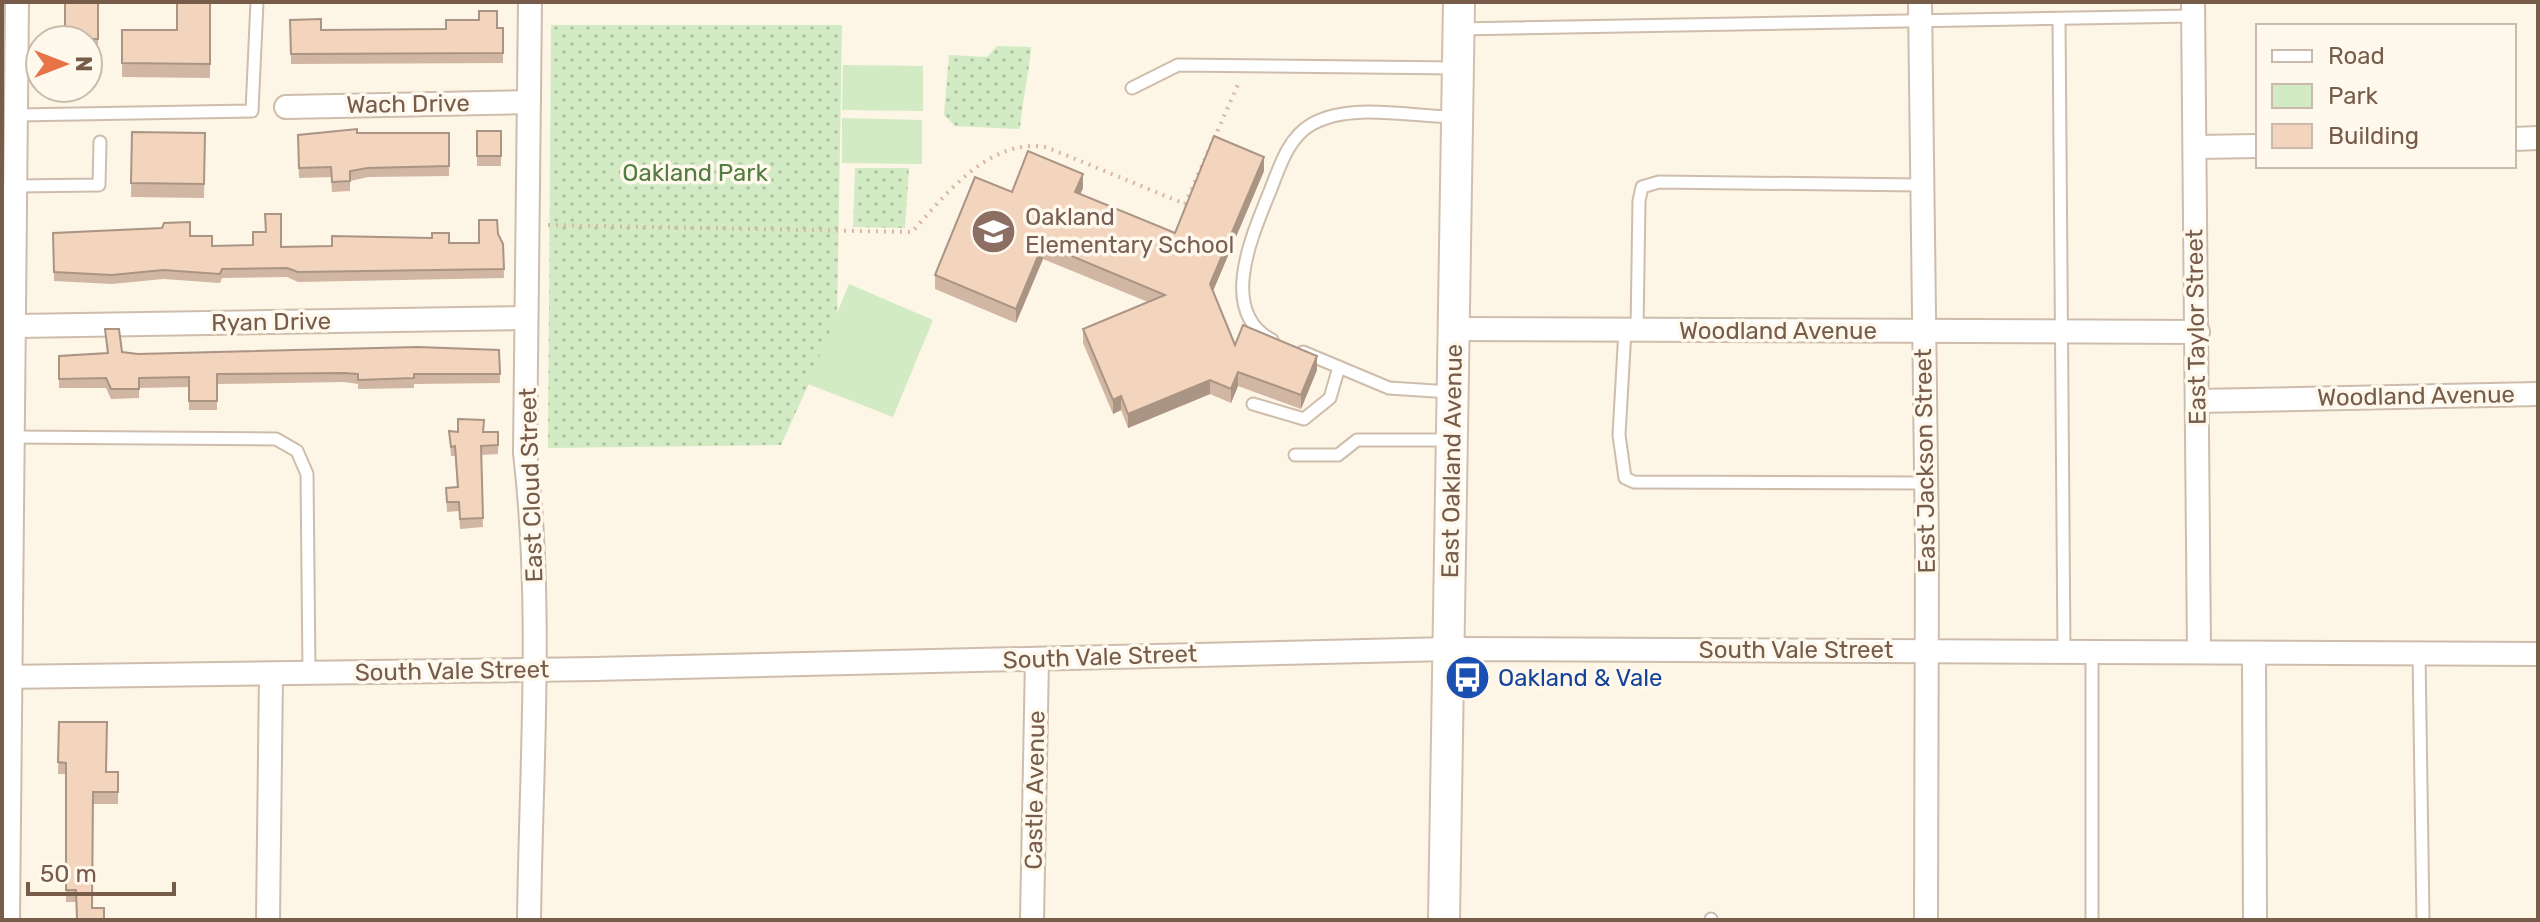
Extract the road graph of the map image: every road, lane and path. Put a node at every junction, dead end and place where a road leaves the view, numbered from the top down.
1 (17, 2) edge
2 (257, 2) edge
3 (530, 2) edge
4 (2193, 9) edge
5 (1920, 12) edge
6 (1459, 16) edge
7 (2059, 20) junction
8 (1246, 65) junction
9 (1458, 68) junction
10 (1132, 88) dead end
11 (529, 102) junction
12 (286, 107) dead end
13 (17, 115) junction
14 (1457, 117) junction
15 (2538, 138) edge
16 (2516, 139) edge
17 (100, 142) dead end
18 (2256, 146) edge
19 (2195, 147) junction
20 (1920, 185) junction
21 (9, 189) edge
22 (526, 225) junction
23 (525, 318) junction
24 (9, 326) edge
25 (1453, 329) junction
26 (1631, 330) junction
27 (1923, 331) junction
28 (2062, 332) junction
29 (2198, 332) junction
30 (8, 367) edge
31 (1339, 367) junction
32 (1452, 392) junction
33 (2538, 394) edge
34 (2198, 401) junction
35 (1253, 404) dead end
36 (13, 437) junction
37 (1452, 440) junction
38 (1295, 455) dead end
39 (1926, 483) junction
40 (7, 490) edge
41 (1449, 649) junction
42 (1926, 649) junction
43 (2064, 651) junction
44 (2092, 651) junction
45 (2199, 651) junction
46 (2419, 653) junction
47 (2254, 654) junction
48 (2538, 654) edge
49 (1037, 659) junction
50 (532, 670) junction
51 (309, 673) junction
52 (271, 674) junction
53 (7, 677) edge
54 (8, 920) edge
55 (268, 920) edge
56 (529, 920) edge
57 (1032, 920) edge
58 (1444, 920) edge
59 (1926, 920) edge
60 (2092, 920) edge
61 (2255, 920) edge
62 (2423, 920) edge

1 - 13 street
2 - 13 lane
3 - 11 street, East Cloud Street
4 - 7 lane
4 - 19 street, East Taylor Street
5 - 6 lane
5 - 7 lane
5 - 20 street, East Jackson Street
6 - 9 main road, East Oakland Avenue
7 - 28 lane
8 - 9 lane
8 - 10 lane
8 - 22 path
9 - 14 main road, East Oakland Avenue
11 - 12 street, Wach Drive
11 - 22 street, East Cloud Street
13 - 21 street
14 - 25 main road, East Oakland Avenue
14 - 31 lane
15 - 16 street
17 - 21 lane
18 - 19 street
19 - 29 street, East Taylor Street
20 - 26 lane
20 - 27 street, East Jackson Street
21 - 24 street
22 - 23 street, East Cloud Street
23 - 24 street, Ryan Drive
23 - 50 street, East Cloud Street
24 - 30 street
25 - 26 street, Woodland Avenue
25 - 32 main road, East Oakland Avenue
26 - 27 street, Woodland Avenue
26 - 39 lane
27 - 28 street, Woodland Avenue
27 - 39 street, East Jackson Street
28 - 29 street, Woodland Avenue
28 - 43 lane
29 - 34 street, East Taylor Street
30 - 36 street
31 - 32 lane
31 - 35 lane
32 - 37 main road, East Oakland Avenue
33 - 34 street, Woodland Avenue
34 - 45 street, East Taylor Street
36 - 40 street
36 - 51 lane
37 - 38 lane
37 - 41 main road, East Oakland Avenue
39 - 42 street, East Jackson Street
40 - 53 street
41 - 42 street, South Vale Street
41 - 49 street, South Vale Street
41 - 58 main road, East Oakland Avenue
42 - 43 street, South Vale Street
42 - 59 street, East Jackson Street
43 - 44 street, South Vale Street
44 - 45 street, South Vale Street
44 - 60 lane
45 - 47 street, South Vale Street
46 - 47 street
46 - 48 street
46 - 62 lane
47 - 61 street
49 - 50 street, South Vale Street
49 - 57 street, Castle Avenue
50 - 51 street, South Vale Street
50 - 56 street, East Cloud Street
51 - 52 street, South Vale Street
52 - 53 street, South Vale Street
52 - 55 street
53 - 54 street

